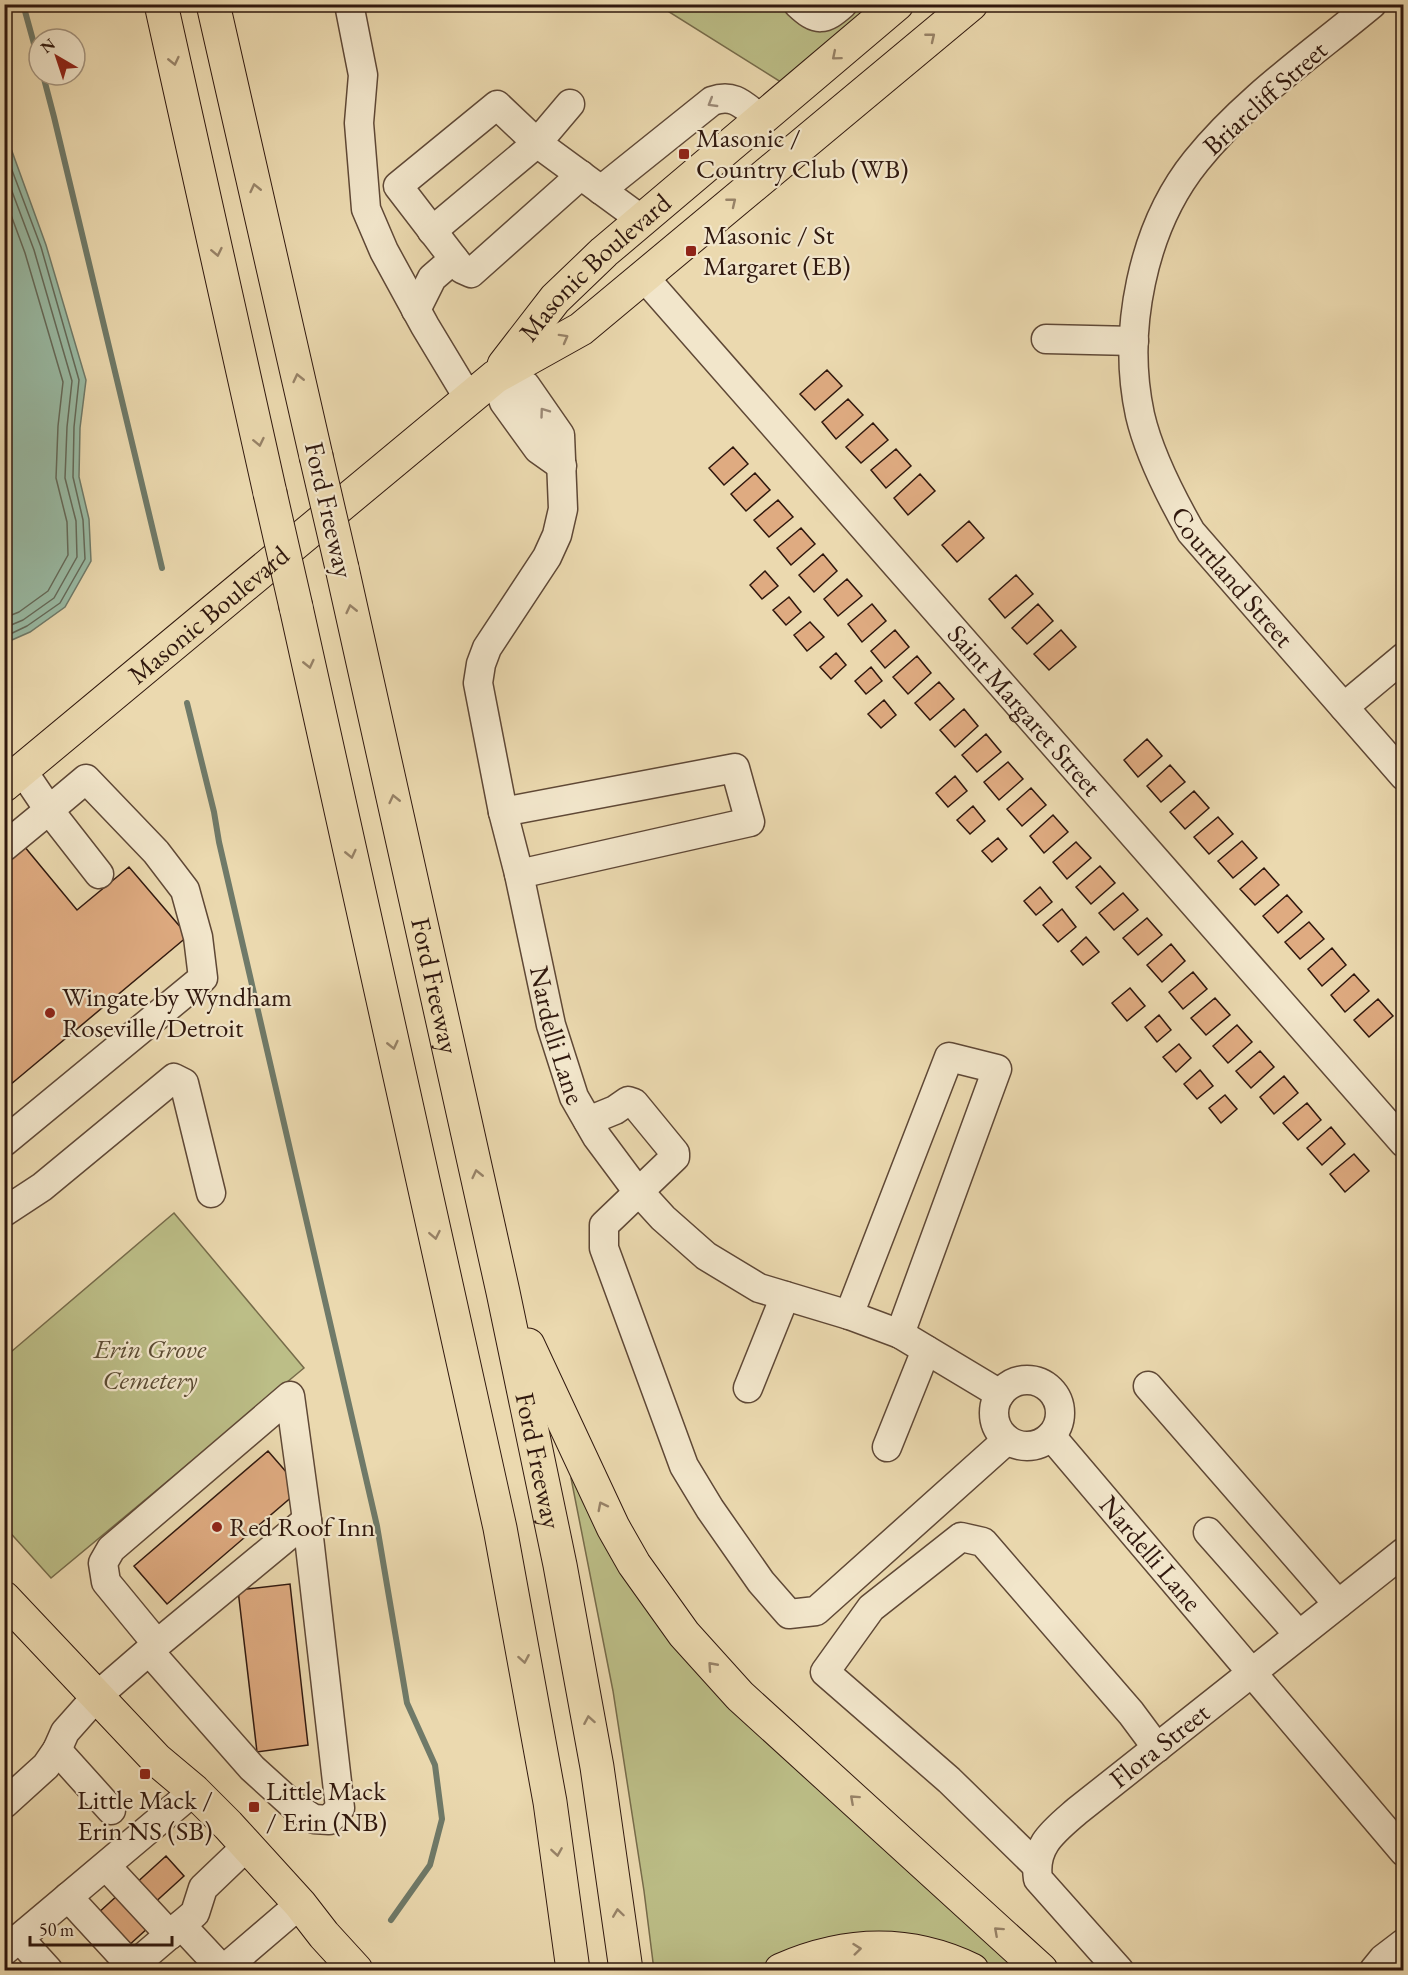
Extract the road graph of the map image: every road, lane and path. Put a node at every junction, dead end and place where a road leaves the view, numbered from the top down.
1 (161, 4) edge
2 (213, 4) edge
3 (349, 4) edge
4 (798, 4) edge
5 (971, 4) edge
6 (1372, 4) edge
7 (840, 6) edge
8 (878, 15) edge
9 (570, 104) dead end
10 (762, 119) junction
11 (537, 143) junction
12 (788, 157) junction
13 (591, 182) junction
14 (642, 219) junction
15 (432, 231) junction
16 (611, 246) junction
17 (454, 259) junction
18 (643, 276) junction
19 (416, 310) junction
20 (1046, 339) dead end
21 (1134, 341) junction
22 (495, 376) junction
23 (469, 399) junction
24 (1404, 657) edge
25 (1344, 707) junction
26 (1404, 776) edge
27 (13, 778) edge
28 (49, 810) junction
29 (503, 812) junction
30 (4, 847) edge
31 (99, 874) dead end
32 (519, 874) junction
33 (588, 1121) junction
34 (4, 1143) edge
35 (1404, 1143) edge
36 (639, 1192) junction
37 (211, 1193) dead end
38 (4, 1212) edge
39 (503, 1292) junction
40 (785, 1296) junction
41 (849, 1315) junction
42 (900, 1334) junction
43 (926, 1350) junction
44 (1148, 1386) dead end
45 (748, 1388) dead end
46 (1000, 1394) junction
47 (1051, 1436) junction
48 (1007, 1440) junction
49 (887, 1447) dead end
50 (307, 1520) junction
51 (1208, 1532) dead end
52 (1404, 1552) edge
53 (4, 1598) edge
54 (1338, 1604) junction
55 (1299, 1635) junction
56 (153, 1647) junction
57 (1251, 1673) junction
58 (97, 1696) junction
59 (1157, 1748) junction
60 (57, 1750) junction
61 (194, 1791) junction
62 (4, 1804) edge
63 (111, 1810) dead end
64 (247, 1846) junction
65 (1404, 1852) edge
66 (1036, 1865) junction
67 (106, 1866) junction
68 (68, 1896) junction
69 (300, 1904) junction
70 (176, 1930) junction
71 (1404, 1943) edge
72 (12, 1945) edge
73 (48, 1971) edge
74 (223, 1971) edge
75 (356, 1971) edge
76 (573, 1971) edge
77 (626, 1971) edge
78 (781, 1971) edge
79 (972, 1971) edge
80 (1041, 1971) edge
81 (1119, 1971) edge
82 (1374, 1971) edge

1 -> 76 main road, Ford Freeway, bridge
39 -> 2 main road, Ford Freeway, bridge
3 - 19 street
4 - 7 street
12 -> 5 main road, Masonic Boulevard
6 - 21 street, Briarcliff Street
7 - 8 street
8 -> 10 main road, Masonic Boulevard
8 - 12 main road
9 - 11 street
10 -> 13 street
10 - 14 main road, Masonic Boulevard
11 - 13 street
11 - 15 street
11 - 15 street
18 -> 12 main road, Masonic Boulevard
13 - 14 street
13 - 17 street
14 - 16 main road, Masonic Boulevard
15 - 17 street
16 - 18 main road
16 - 22 main road, Masonic Boulevard
17 - 19 street
22 -> 18 main road, Masonic Boulevard
18 - 35 street, Saint Margaret Street
19 - 23 street
20 - 21 street
21 - 25 street, Courtland Street
22 - 23 main road, Masonic Boulevard
22 - 29 street, Nardelli Lane
23 - 27 main road, Masonic Boulevard
24 - 25 street
25 - 26 street, Courtland Street
27 - 28 street
28 - 30 street
28 - 31 street
28 - 34 street
29 - 32 street, Nardelli Lane
29 - 32 street
32 - 33 street, Nardelli Lane
33 - 36 street, Nardelli Lane
33 - 36 street
36 - 40 street, Nardelli Lane
36 - 48 street
37 - 38 street
77 -> 39 main road, Ford Freeway
80 -> 39 main road
40 - 41 street, Nardelli Lane
40 - 45 street
41 - 42 street, Nardelli Lane
41 - 42 street
42 - 43 street, Nardelli Lane
43 - 46 street, Nardelli Lane
43 - 49 street
44 - 54 street
46 - 47 street
46 - 48 street
47 - 48 street
47 - 57 street, Nardelli Lane
50 - 56 street
50 - 56 street
50 - 56 street
51 - 55 street
52 - 54 street, Flora Street
53 - 58 main road
54 - 55 street, Flora Street
55 - 57 street, Flora Street
56 - 58 street
57 - 59 street, Flora Street
57 - 65 street, Nardelli Lane
58 - 60 street
58 - 61 main road
59 - 66 street, Flora Street
59 - 66 street
60 - 62 street
60 - 63 street
61 - 64 main road
61 - 67 street
64 - 69 main road
64 - 70 street
66 - 81 street
67 - 68 street
67 - 70 street
68 - 70 street
68 - 72 street
69 - 74 street
69 - 75 main road
70 - 74 street
71 - 82 street
72 - 73 street
78 -> 79 main road

